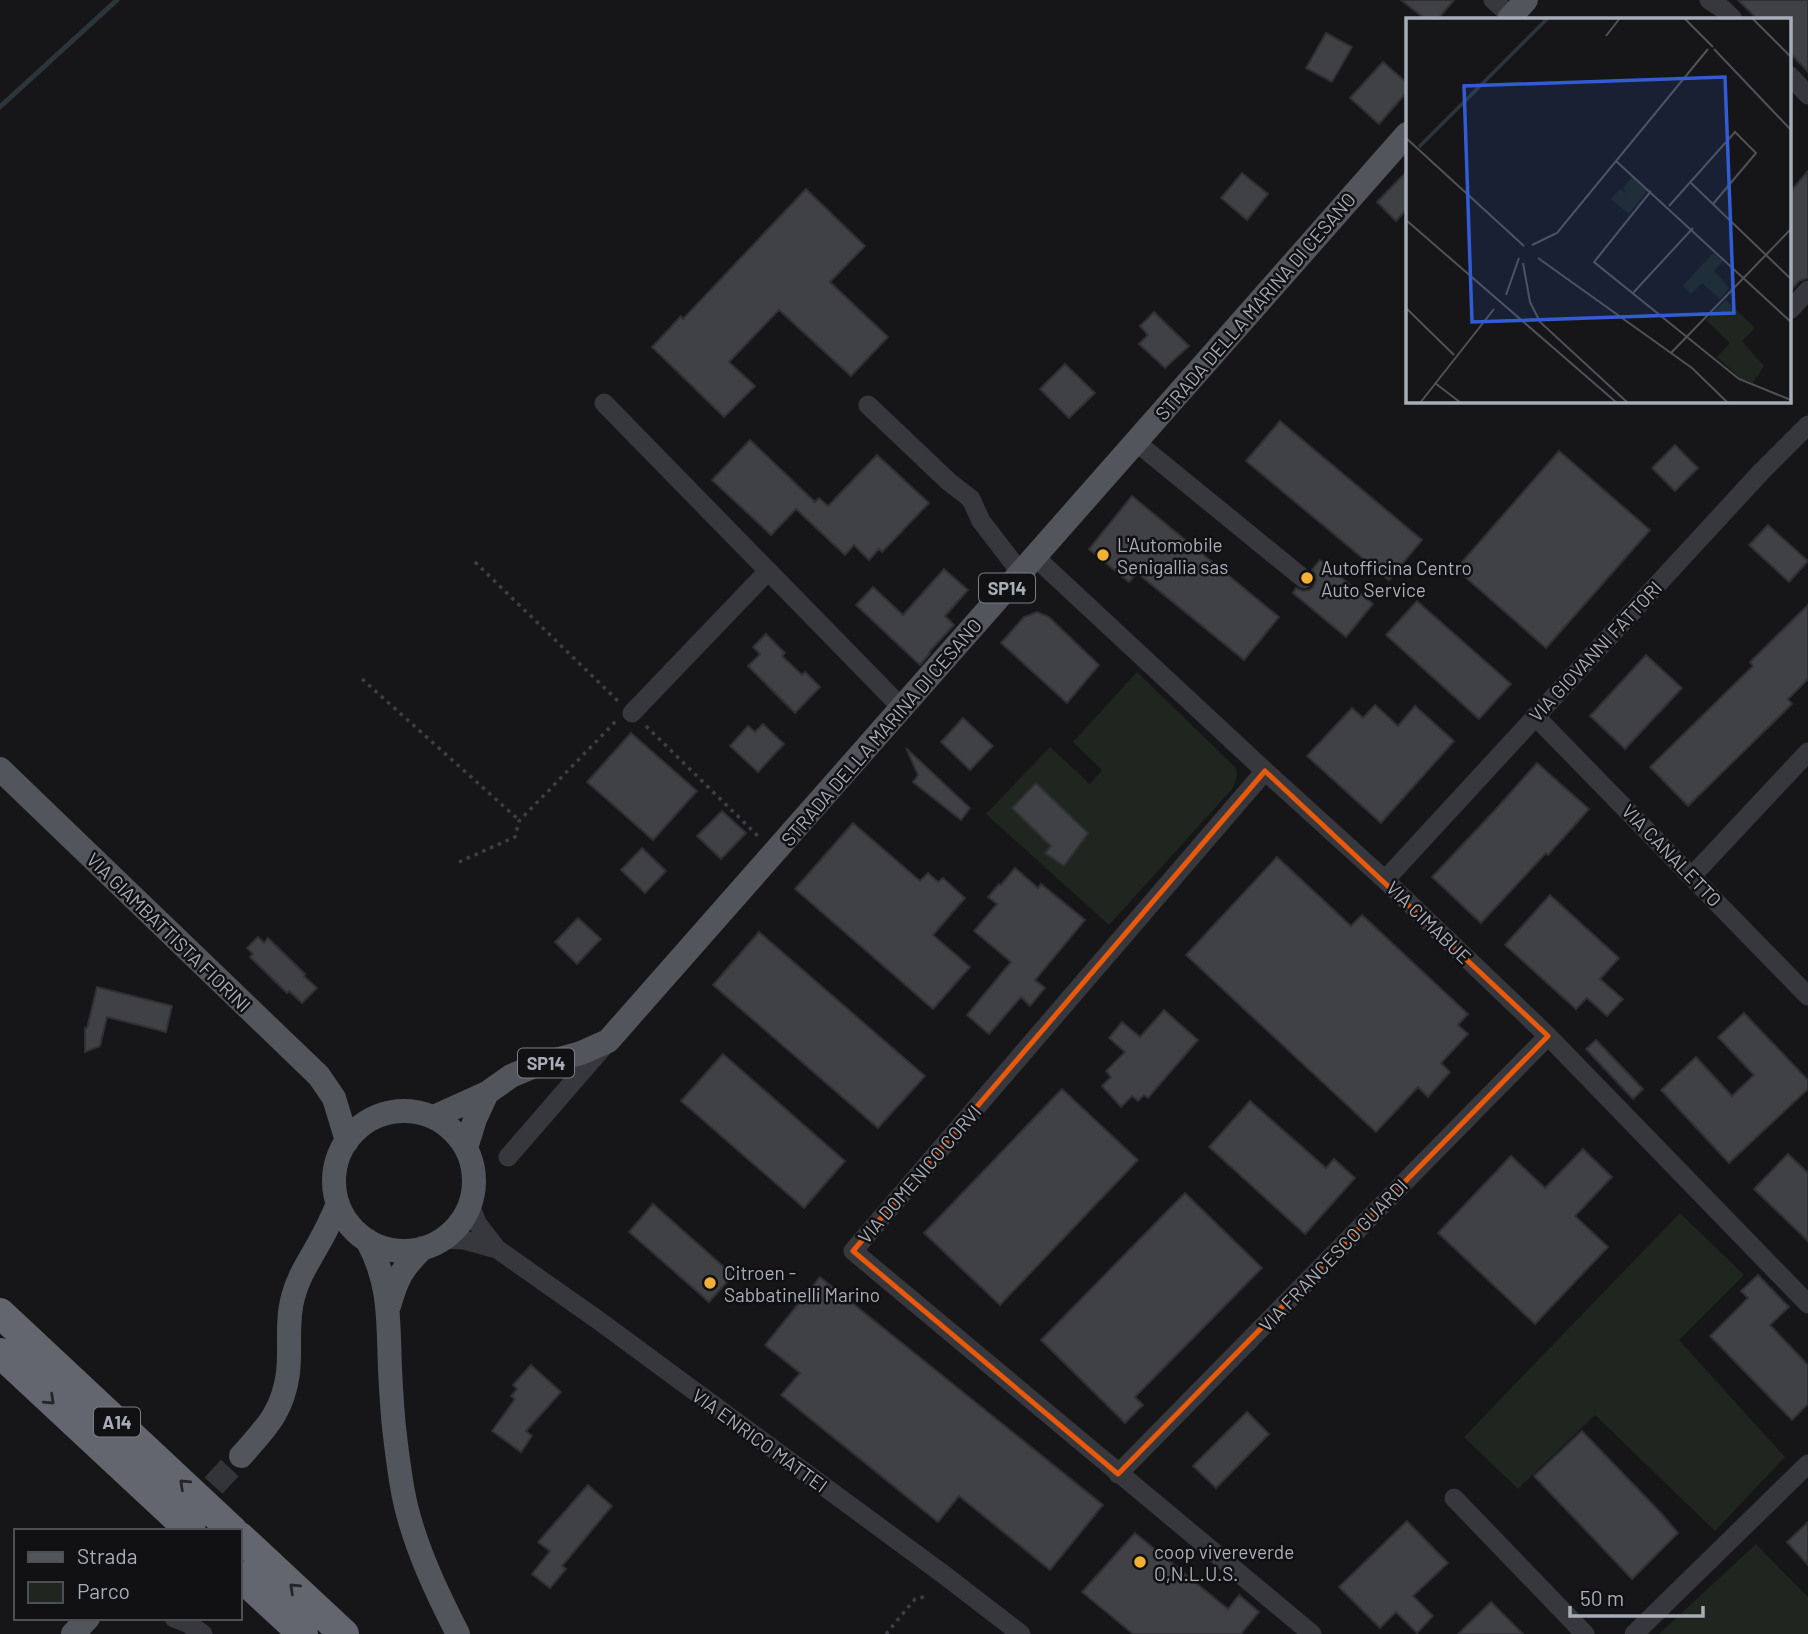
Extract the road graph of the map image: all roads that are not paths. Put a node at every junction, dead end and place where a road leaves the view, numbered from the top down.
1 (1709, 0) edge
2 (1732, 18) edge
3 (1790, 76) edge
4 (1808, 94) edge
5 (1406, 135) edge
6 (1808, 290) edge
7 (1791, 309) dead end
8 (604, 403) dead end
9 (868, 405) dead end
10 (1808, 425) edge
11 (1136, 442) junction
12 (1028, 565) junction
13 (768, 571) junction
14 (1304, 579) dead end
15 (902, 708) junction
16 (625, 716) road end
17 (1535, 716) junction
18 (1808, 752) edge
19 (0, 769) edge
20 (1265, 771) junction
21 (1692, 876) junction
22 (1385, 880) junction
23 (1808, 996) edge
24 (1548, 1036) junction
25 (608, 1041) junction
26 (487, 1093) junction
27 (334, 1098) junction
28 (375, 1117) junction
29 (434, 1117) junction
30 (347, 1141) junction
31 (466, 1148) junction
32 (508, 1157) dead end
33 (338, 1204) junction
34 (470, 1205) junction
35 (361, 1235) junction
36 (433, 1243) junction
37 (497, 1249) junction
38 (311, 1257) junction
39 (1808, 1304) edge
40 (388, 1311) junction
41 (0, 1313) edge
42 (0, 1353) edge
43 (241, 1456) tunnel mouth
44 (1808, 1464) edge
45 (1118, 1474) junction
46 (1454, 1498) dead end
47 (189, 1529) edge
48 (231, 1529) edge
49 (242, 1539) edge
50 (242, 1578) edge
51 (86, 1620) edge
52 (179, 1620) edge
53 (73, 1634) edge
54 (203, 1634) edge
55 (303, 1634) edge
56 (344, 1634) edge
57 (458, 1634) edge
58 (1021, 1634) edge
59 (1312, 1634) edge
60 (1585, 1634) edge
61 (1634, 1634) edge

1 - 2 street
3 - 4 street
5 - 11 main road, STRADA DELLA MARINA DI CESANO / SP14
6 - 7 street
8 - 13 street
9 - 12 street, VIA CIMABUE
10 - 17 street, VIA GIOVANNI FATTORI
11 - 12 main road, STRADA DELLA MARINA DI CESANO / SP14
11 - 14 street
12 - 15 main road, STRADA DELLA MARINA DI CESANO / SP14
12 - 20 street, VIA CIMABUE
13 - 15 street
13 - 16 street
15 - 25 main road, STRADA DELLA MARINA DI CESANO / SP14
17 - 21 street, VIA CANALETTO
17 - 22 street, VIA GIOVANNI FATTORI
18 - 21 street
19 - 27 main road, VIA GIAMBATTISTA FIORINI
20 - 22 street, VIA CIMABUE
20 - 45 street, VIA DOMENICO CORVI
21 - 23 street, VIA CANALETTO
22 - 24 street, VIA CIMABUE
24 - 39 street, VIA CIMABUE
24 - 45 street, VIA FRANCESCO GUARDI
25 - 26 main road, STRADA DELLA MARINA DI CESANO / SP14
25 - 32 street
26 - 29 main road, STRADA DELLA MARINA DI CESANO / SP14
26 - 31 main road
27 - 28 main road, VIA GIAMBATTISTA FIORINI
27 - 30 main road, VIA GIAMBATTISTA FIORINI
28 - 29 main road
28 - 30 main road
29 - 31 main road
30 - 33 main road
31 - 34 main road
33 - 35 main road
33 - 38 main road
34 - 36 main road
34 - 37 street, VIA ENRICO MATTEI
35 - 36 main road
35 - 38 main road
35 - 40 main road
36 - 37 street, VIA ENRICO MATTEI
36 - 40 main road
37 - 58 street, VIA ENRICO MATTEI
38 - 43 main road
40 - 57 main road
48 -> 41 highway, A14
42 -> 47 highway, A14
44 - 61 street
45 - 59 street, VIA DOMENICO CORVI
46 - 60 street
56 -> 49 highway
50 - 55 highway
51 - 53 main road
52 - 54 street

